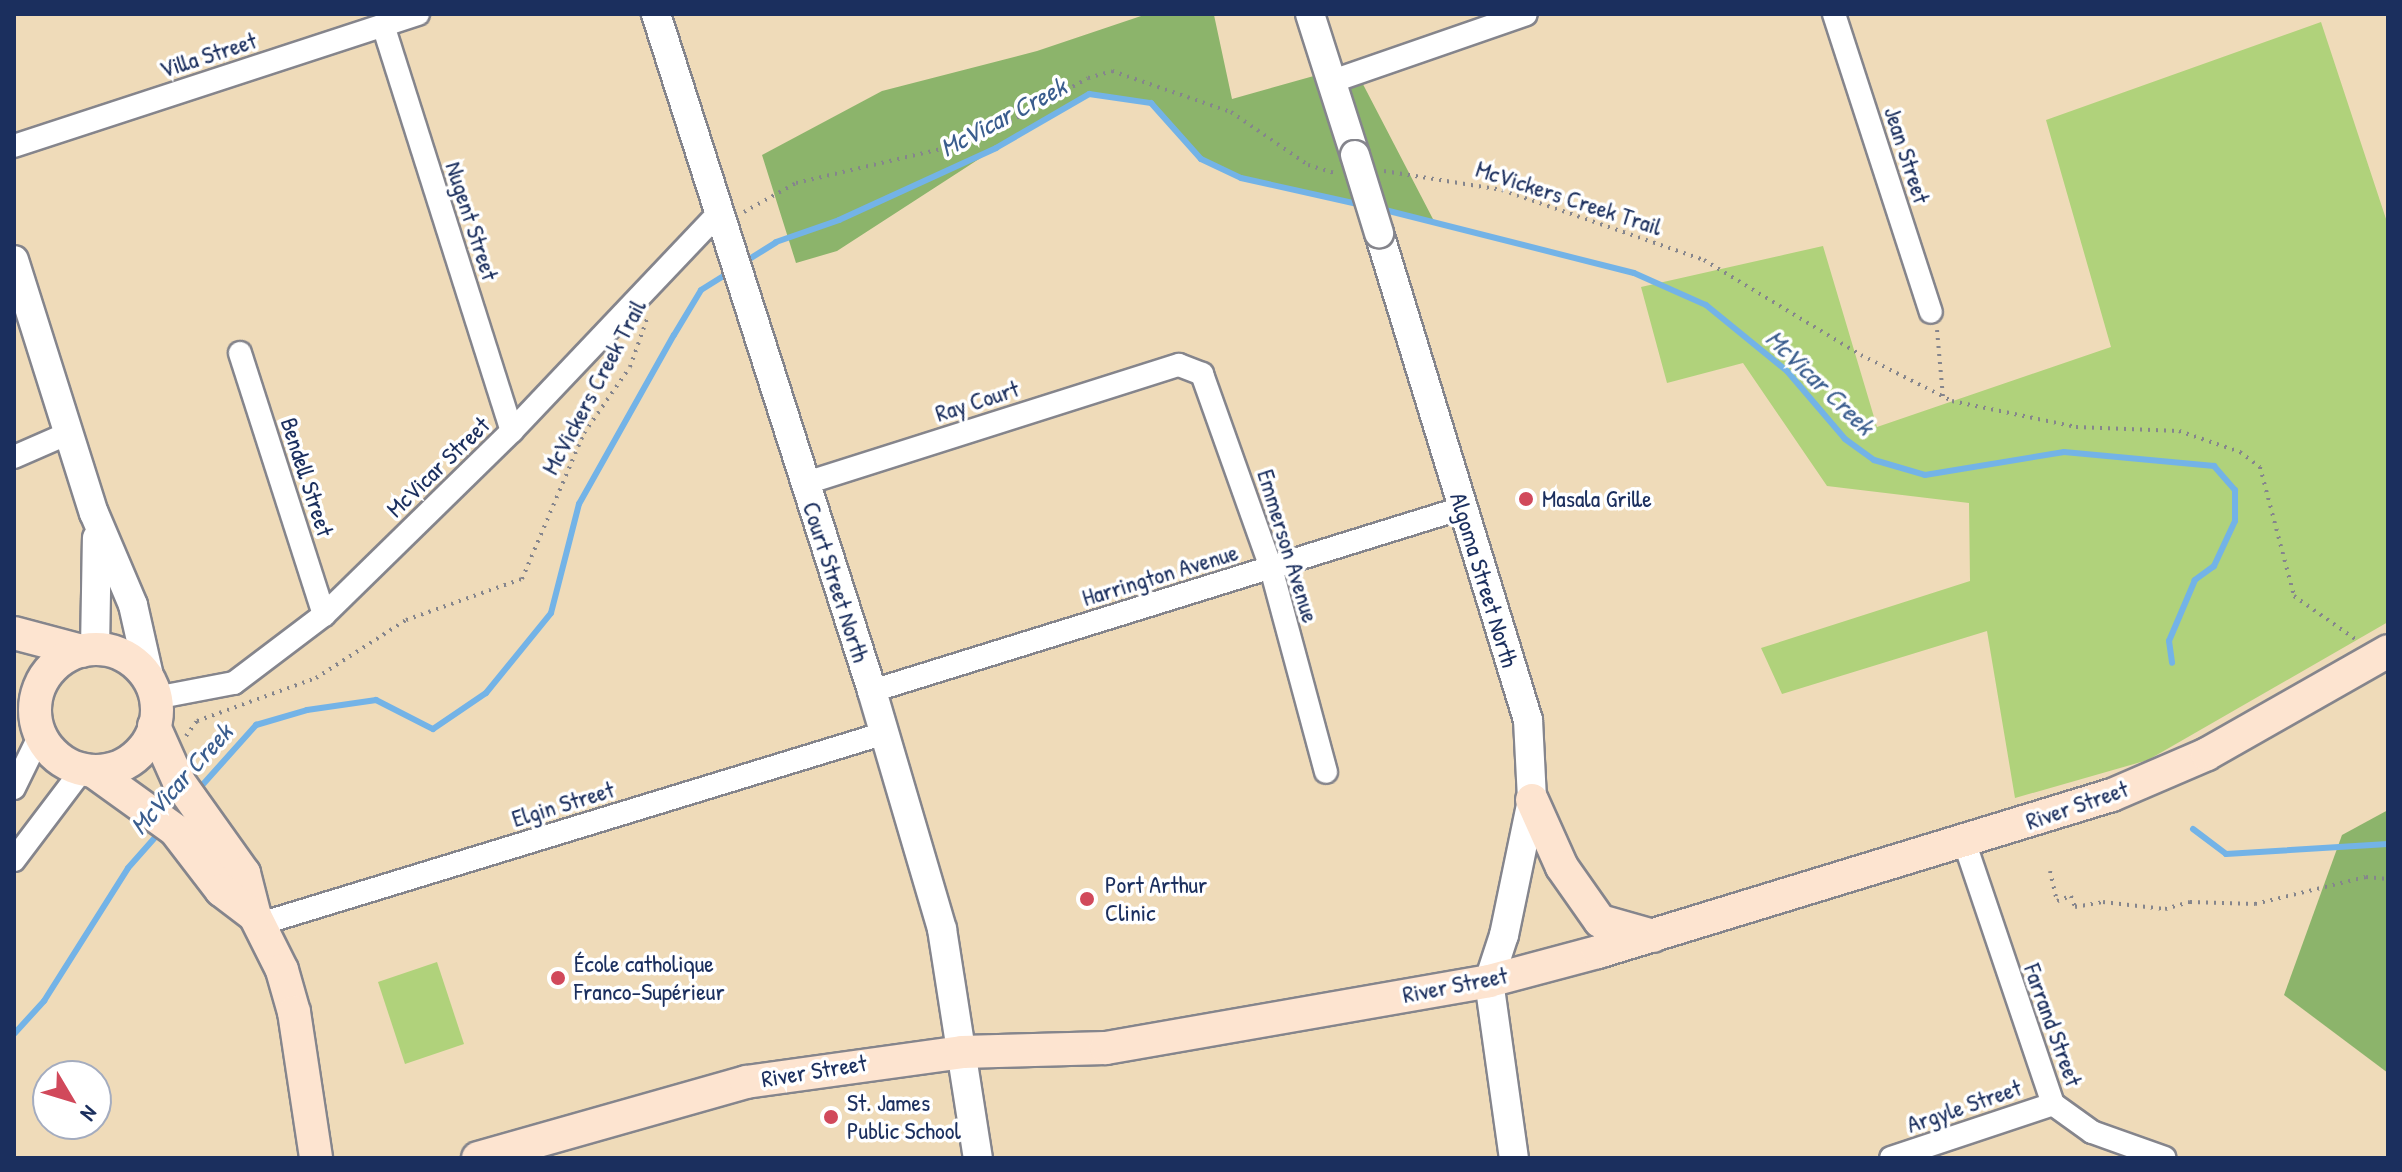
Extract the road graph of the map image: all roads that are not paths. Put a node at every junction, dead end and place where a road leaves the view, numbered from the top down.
1 (418, 14) edge
2 (656, 14) edge
3 (1310, 14) edge
4 (1526, 14) edge
5 (1834, 14) edge
6 (383, 25) junction
7 (1333, 81) junction
8 (14, 146) edge
9 (729, 214) junction
10 (14, 260) edge
11 (1931, 312) road end
12 (240, 353) dead end
13 (1167, 368) joint
14 (512, 431) junction
15 (69, 433) junction
16 (14, 457) edge
17 (803, 484) junction
18 (1462, 508) junction
19 (94, 513) junction
20 (1271, 568) junction
21 (324, 615) junction
22 (14, 633) edge
23 (89, 650) junction
24 (2384, 654) edge
25 (14, 675) edge
26 (872, 691) junction
27 (35, 703) junction
28 (154, 703) junction
29 (882, 734) junction
30 (40, 735) junction
31 (88, 771) junction
32 (1326, 772) dead end
33 (14, 788) edge
34 (1532, 800) junction
35 (1965, 844) junction
36 (14, 860) edge
37 (232, 881) junction
38 (258, 920) junction
39 (1653, 936) junction
40 (1489, 981) junction
41 (962, 1052) junction
42 (2053, 1104) junction
43 (316, 1158) edge
44 (478, 1158) edge
45 (978, 1158) edge
46 (1514, 1158) edge
47 (1891, 1158) edge
48 (2165, 1158) edge

1 - 6 street, Villa Street
2 - 9 street, Court Street North
3 - 7 street, Algoma Street North
4 - 7 street
5 - 11 street, Jean Street
6 - 8 street, Villa Street
6 - 14 street, Nugent Street
7 - 18 street, Algoma Street North, bridge
9 - 14 street, McVicar Street
9 - 17 street, Court Street North
10 - 15 street
12 - 21 street, Bendell Street
13 - 17 street, Ray Court
13 - 20 street, Emmerson Avenue
14 - 21 street, McVicar Street
15 - 16 street
15 - 19 street
17 - 26 street, Court Street North
18 - 20 street, Harrington Avenue
18 - 34 street, Algoma Street North
19 - 23 street
19 - 28 street
20 - 26 street, Harrington Avenue
20 - 32 street, Emmerson Avenue
21 - 28 street, McVicar Street
22 - 23 main road
23 - 27 main road
23 - 28 main road
24 - 35 main road, River Street
25 - 27 main road
26 - 29 street, Court Street North
27 - 30 main road
28 - 31 main road
28 - 37 main road
29 - 38 street, Elgin Street
29 - 41 street, Court Street North
30 - 31 main road
30 - 33 street
31 - 36 street
31 - 37 main road
34 - 39 main road
34 - 40 street, Algoma Street North
35 - 39 main road, River Street
35 - 42 street, Farrand Street
37 - 38 main road
38 - 43 main road
39 - 40 main road, River Street
40 - 41 main road, River Street
40 - 46 street, Algoma Street North
41 - 44 main road, River Street
41 - 45 street, Court Street North
42 - 47 street, Argyle Street
42 - 48 street, Farrand Street

